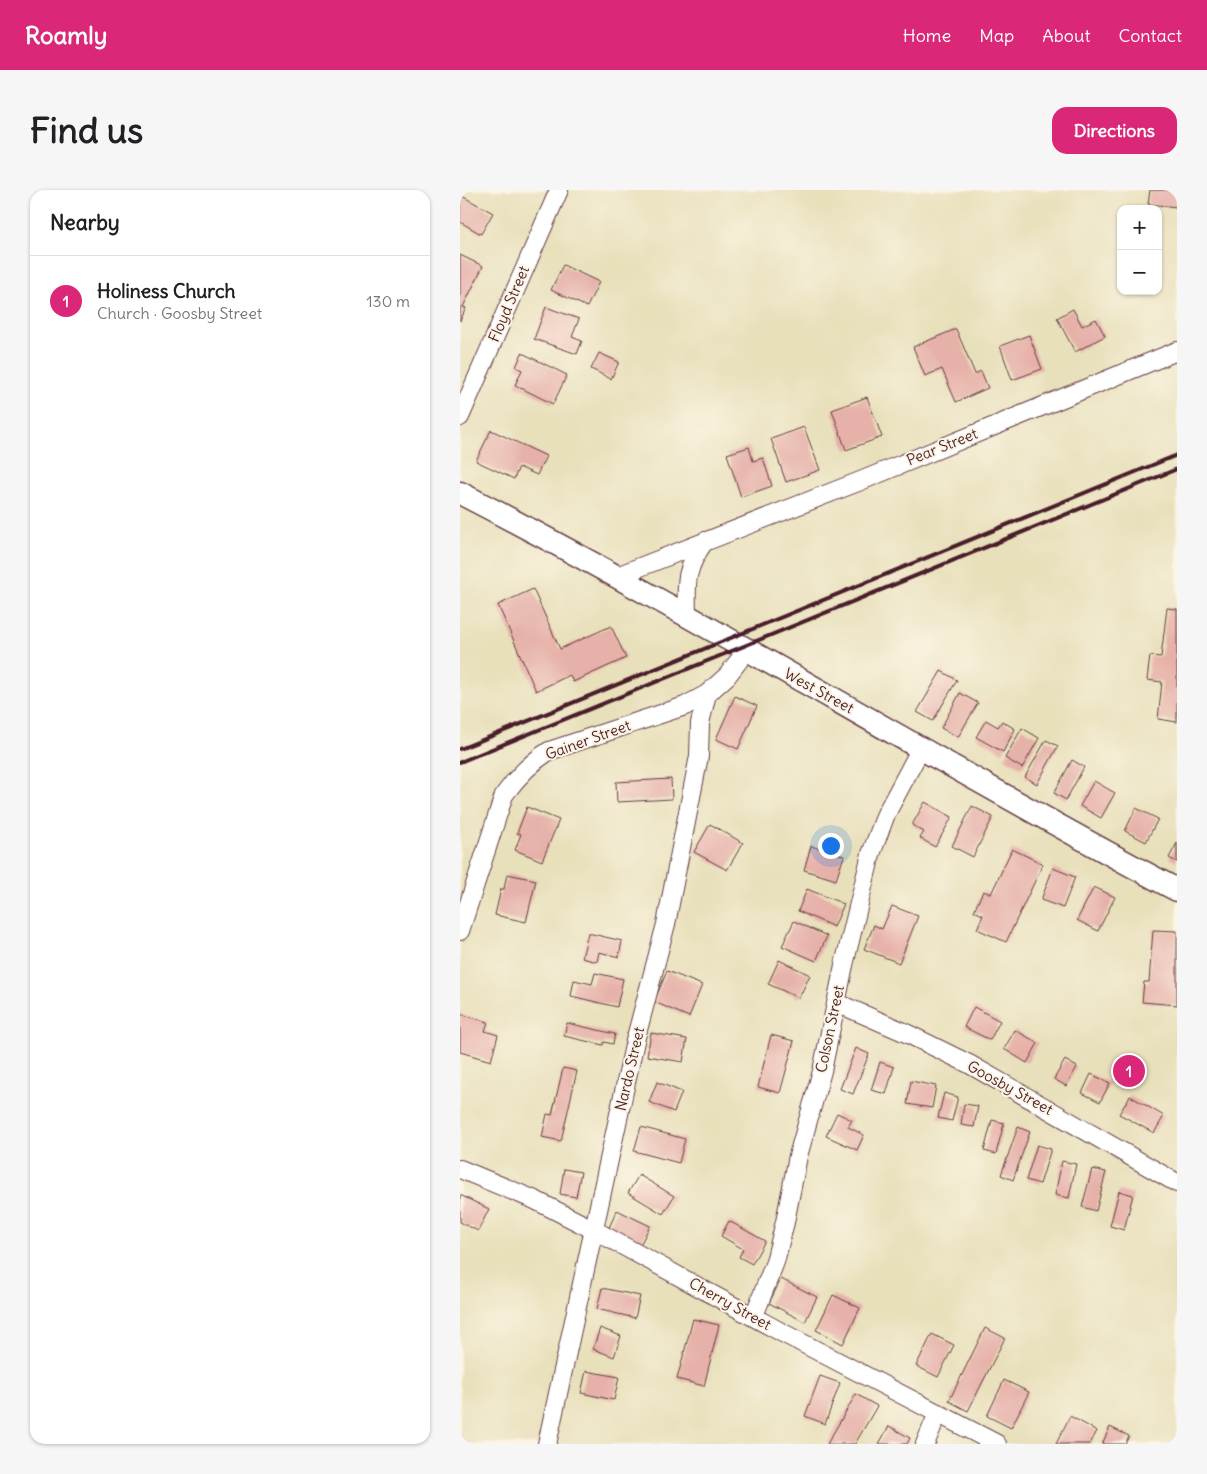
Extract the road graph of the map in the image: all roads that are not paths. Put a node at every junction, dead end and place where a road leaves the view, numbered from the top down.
1 (559, 190) edge
2 (1177, 351) edge
3 (460, 418) edge
4 (460, 493) edge
5 (705, 542) junction
6 (617, 576) junction
7 (687, 614) junction
8 (747, 650) junction
9 (707, 694) junction
10 (921, 748) junction
11 (1177, 890) edge
12 (460, 931) edge
13 (837, 1004) junction
14 (460, 1169) edge
15 (1177, 1183) edge
16 (594, 1230) junction
17 (754, 1316) junction
18 (938, 1414) junction
19 (547, 1444) edge
20 (925, 1444) edge
21 (997, 1444) edge

1 - 3 street, Floyd Street
2 - 5 street, Pear Street
4 - 6 street, West Street
5 - 6 street, Pear Street
5 - 7 street
6 - 7 street, West Street
7 - 8 street, West Street
8 - 9 street, Gainer Street
8 - 10 street, West Street
9 - 12 street, Gainer Street
9 - 16 street, Nardo Street
10 - 11 street, West Street
10 - 13 street, Colson Street
13 - 15 street, Goosby Street
13 - 17 street, Colson Street
14 - 16 street, Cherry Street
16 - 17 street, Cherry Street
16 - 19 street, Nardo Street
17 - 18 street, Cherry Street
18 - 20 street
18 - 21 street, Cherry Street

